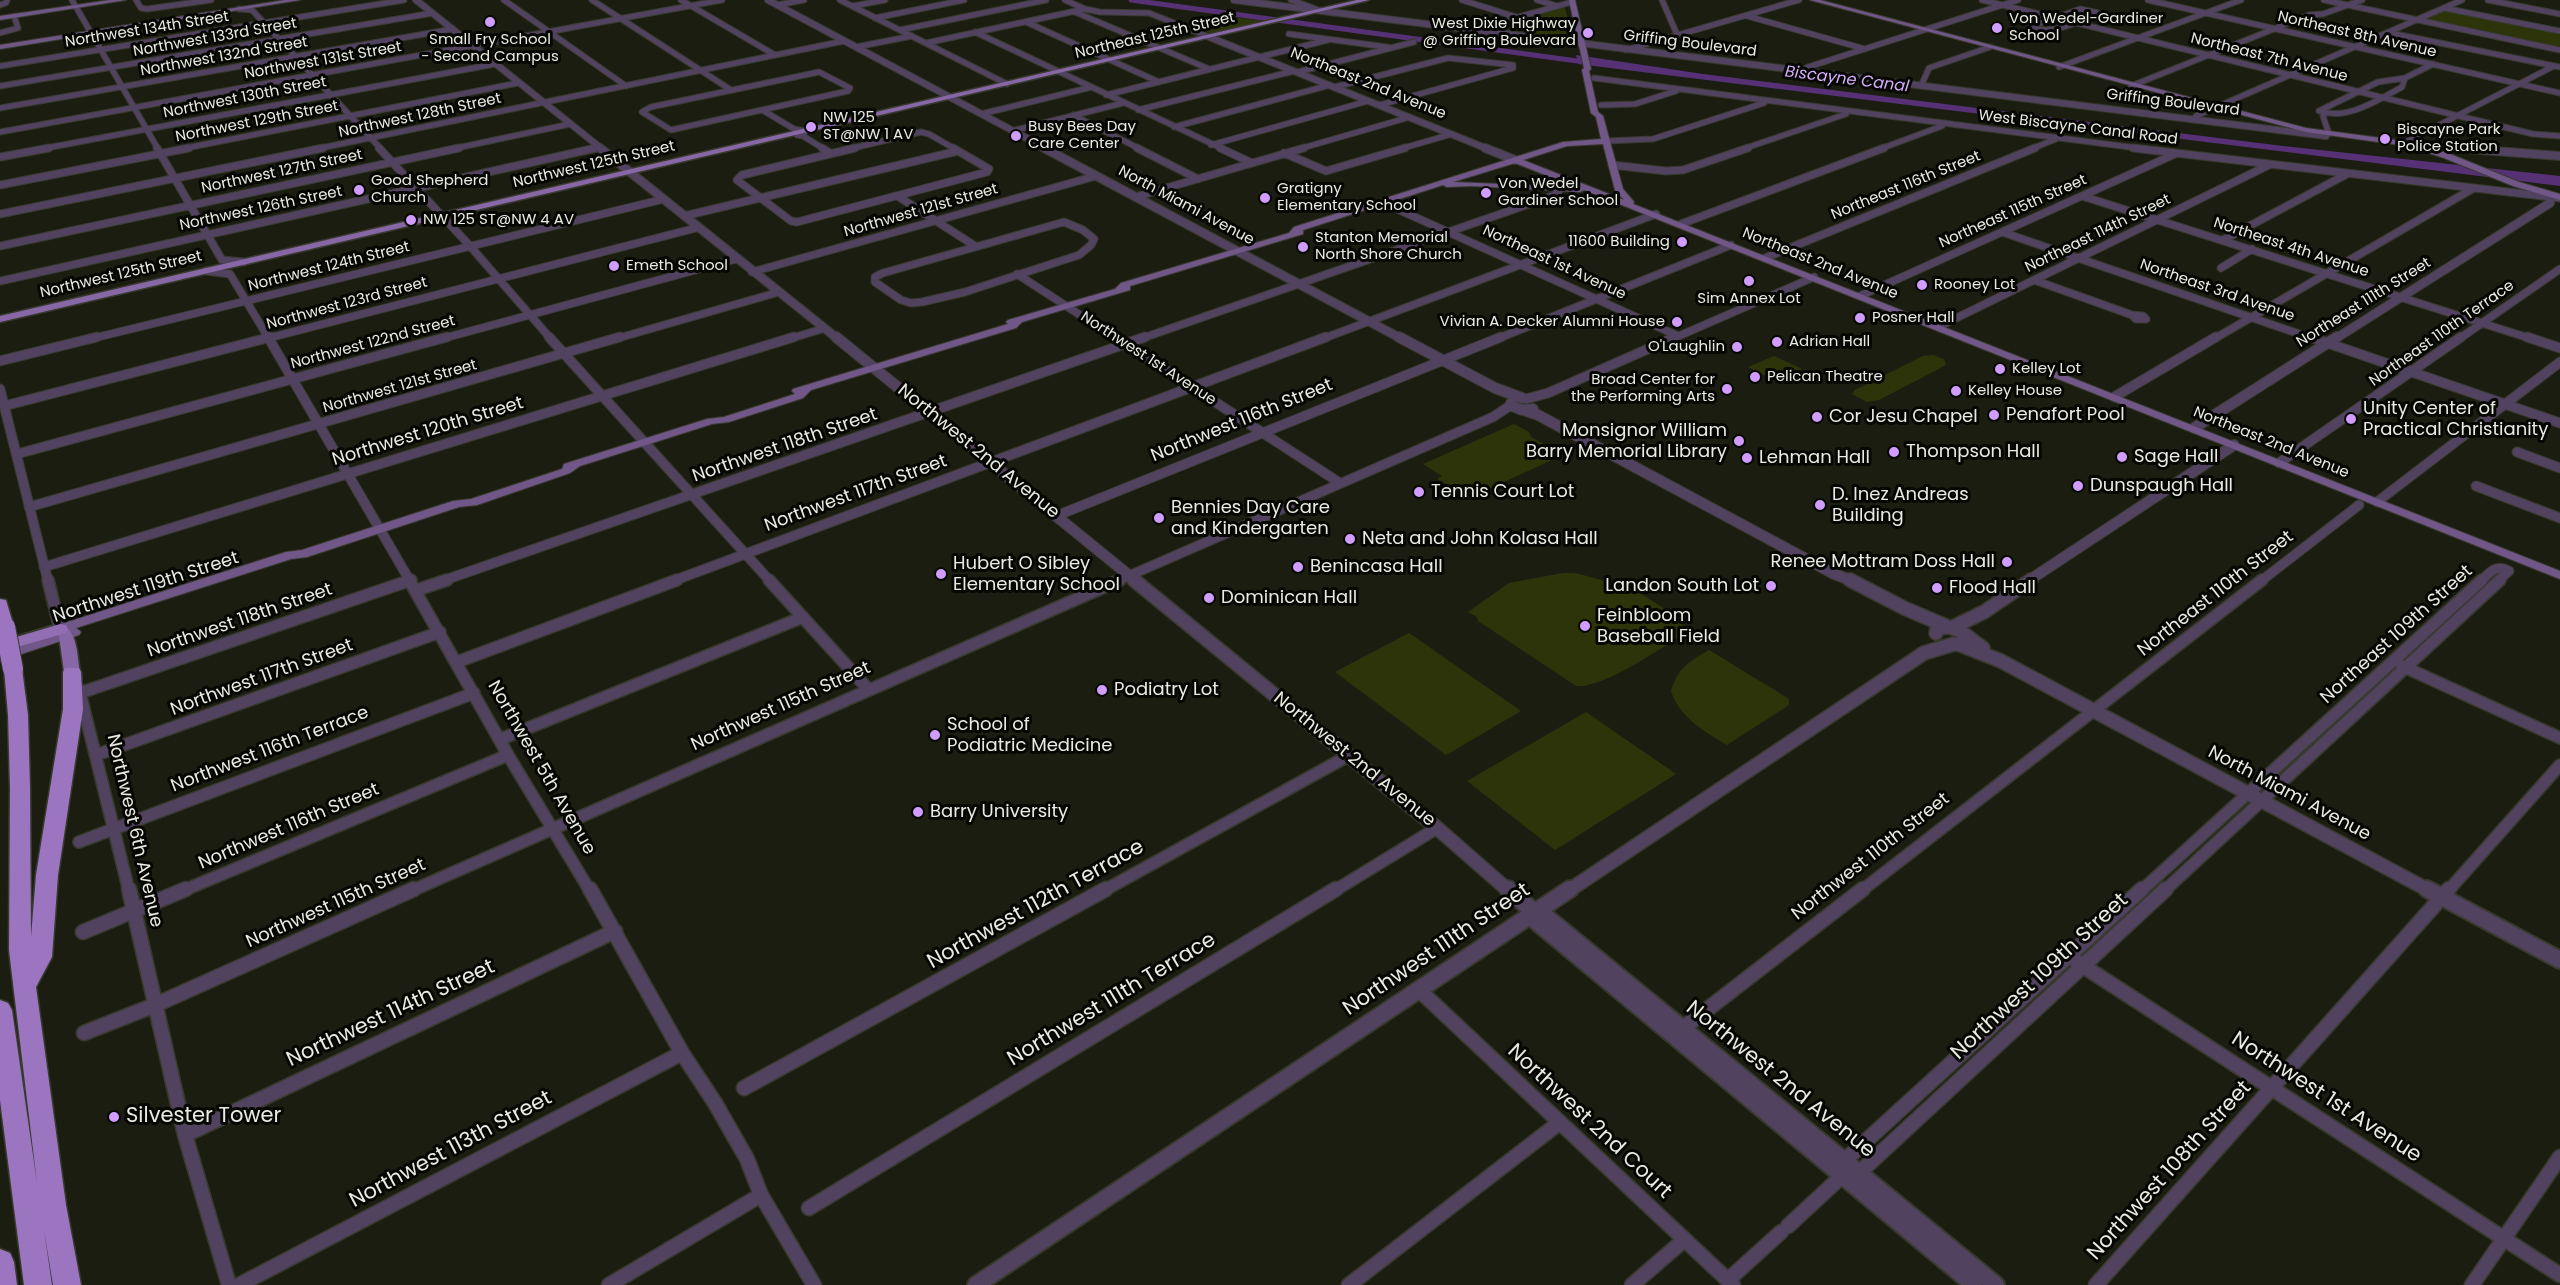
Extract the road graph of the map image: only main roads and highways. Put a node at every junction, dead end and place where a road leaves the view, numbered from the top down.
1 (123, 0) edge
2 (297, 0) edge
3 (1366, 0) edge
4 (1805, 0) edge
5 (1813, 0) edge
6 (1574, 1) edge
7 (0, 18) edge
8 (1921, 30) junction
9 (0, 47) edge
10 (1588, 69) junction
11 (950, 97) joint
12 (2213, 106) junction
13 (1599, 116) junction
14 (2328, 135) junction
15 (1606, 141) junction
16 (2416, 145) junction
17 (2397, 146) junction
18 (1515, 160) junction
19 (2465, 164) junction
20 (1476, 173) junction
21 (1442, 186) junction
22 (1423, 190) junction
23 (1620, 191) junction
24 (1596, 192) junction
25 (2560, 198) edge
26 (1634, 206) junction
27 (0, 317) edge
28 (2560, 575) edge
29 (0, 604) edge
30 (63, 632) junction
31 (0, 648) edge
32 (7, 663) edge
33 (72, 672) joint
34 (24, 988) junction
35 (0, 1010) edge
36 (0, 1262) edge
37 (3, 1285) edge
38 (38, 1285) edge
39 (67, 1285) edge

1 - 7 main road
2 - 9 main road
3 - 11 main road, Northeast 125th Street
4 - 8 main road
5 - 8 main road
6 - 10 main road
8 - 12 main road
10 - 13 main road
10 - 13 main road
11 - 27 main road, Northwest 125th Street
12 - 14 main road
12 - 14 main road, Griffing Boulevard
13 - 15 main road
14 - 16 main road, Griffing Boulevard
14 - 17 main road
15 - 18 main road
15 - 23 main road
16 - 17 main road
16 - 17 main road, Griffing Boulevard
16 - 19 main road
16 - 19 main road
18 - 20 main road
18 - 24 main road, Northeast 2nd Avenue
19 - 25 main road
20 - 21 main road
20 - 22 main road
21 - 22 main road
21 - 24 main road
22 - 30 main road, Northwest 119th Street
23 - 24 main road
23 - 26 main road
24 - 26 main road, Northeast 2nd Avenue
26 - 28 main road, Northeast 2nd Avenue
29 - 32 highway, bridge
30 - 31 highway, Northwest 119th Street
30 - 32 main road, Northwest 119th Street
30 - 33 main road, Northwest 6th Avenue
32 - 34 highway
33 - 34 highway
34 - 39 highway
35 - 38 highway
36 - 37 highway

